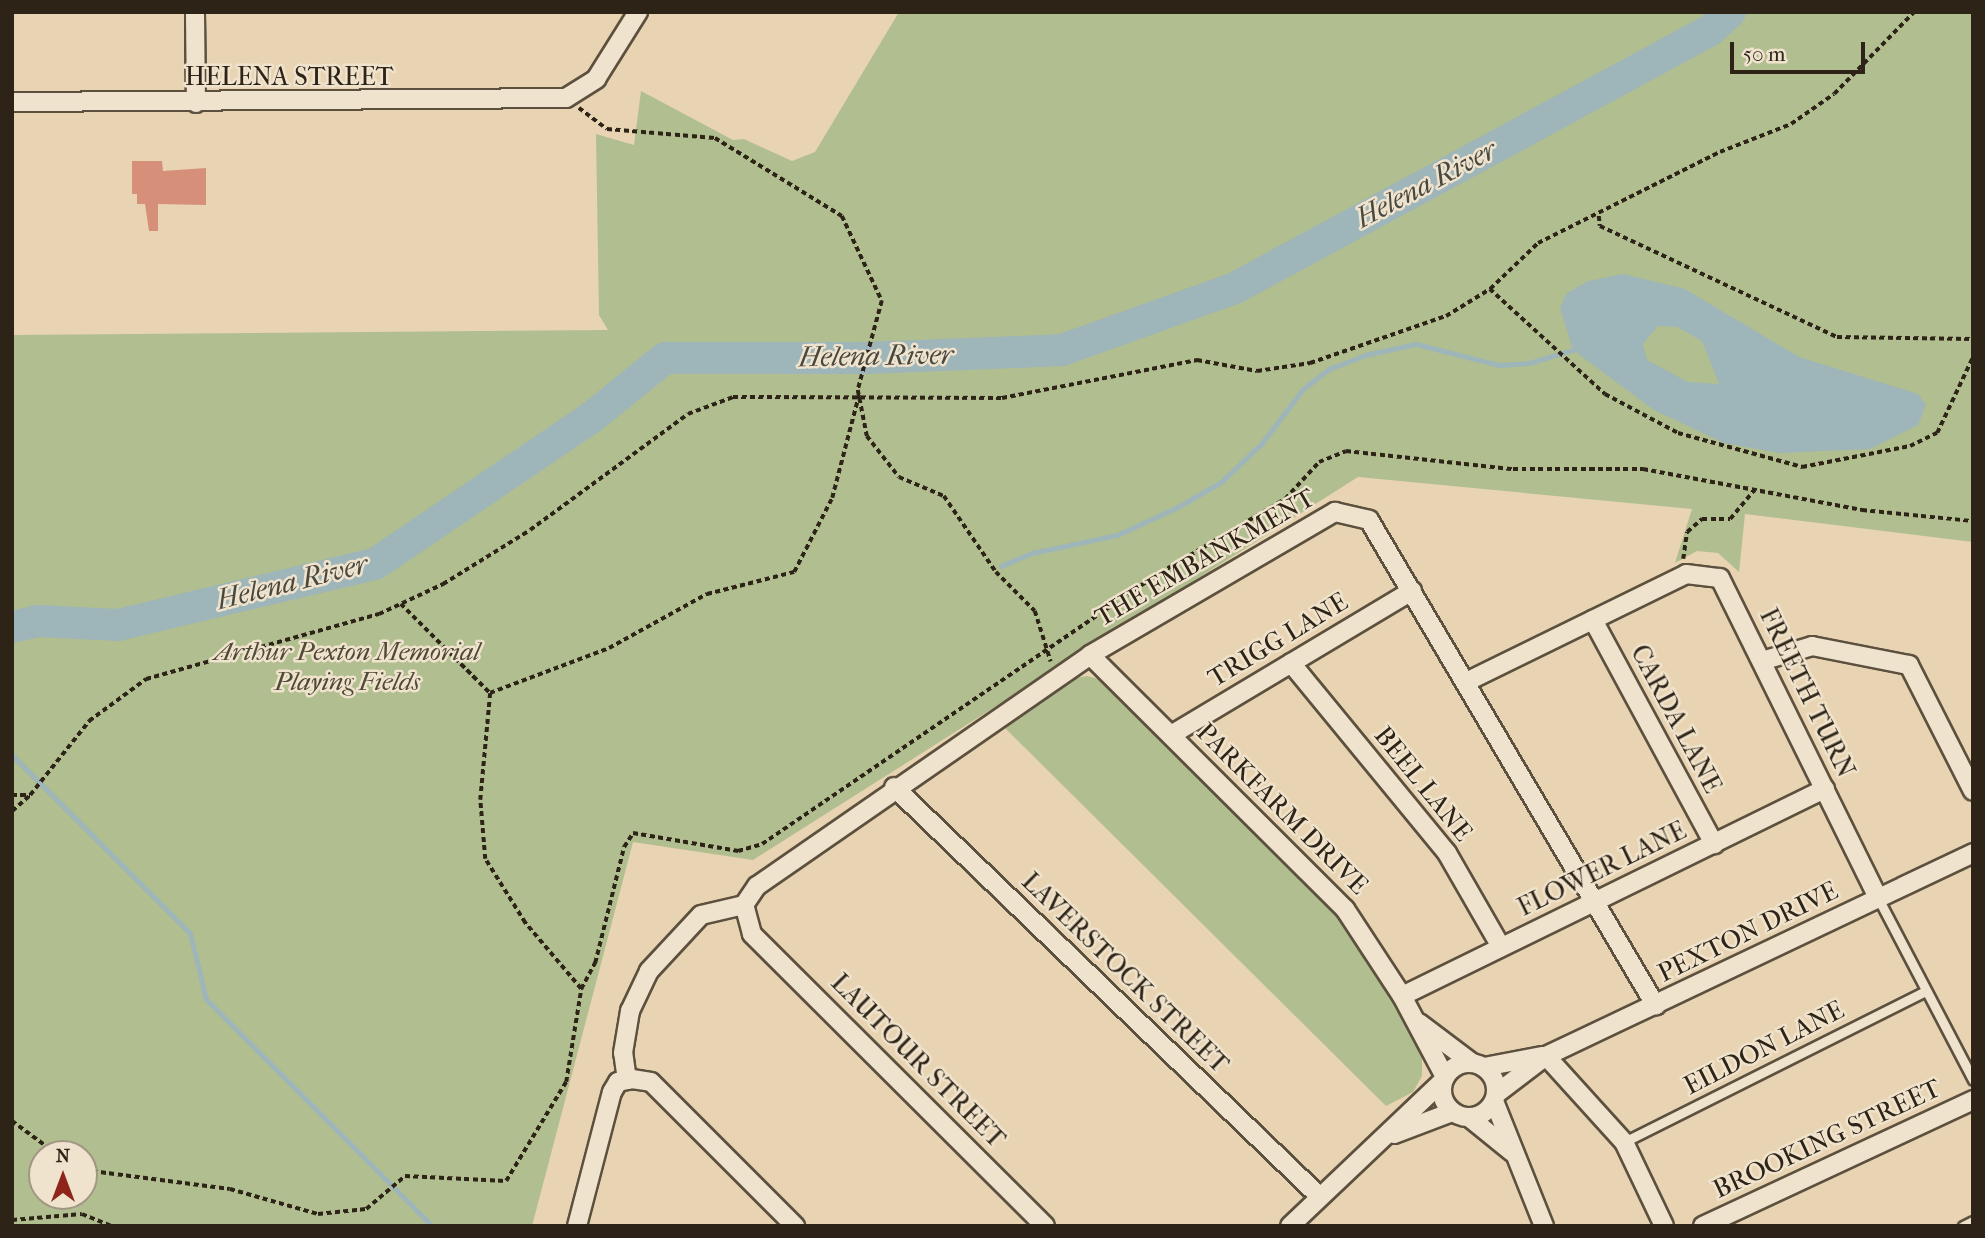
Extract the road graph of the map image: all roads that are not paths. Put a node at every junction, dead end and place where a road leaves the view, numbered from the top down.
1 (195, 12) edge
2 (638, 12) edge
3 (12, 102) edge
4 (196, 103) junction
5 (1412, 591) junction
6 (1593, 620) junction
7 (1090, 655) junction
8 (1765, 660) junction
9 (1291, 663) junction
10 (1466, 682) junction
11 (1171, 735) junction
12 (894, 787) junction
13 (1825, 789) junction
14 (1973, 791) edge
15 (1714, 844) junction
16 (1973, 853) edge
17 (1878, 898) junction
18 (1597, 900) junction
19 (744, 905) junction
20 (1501, 947) junction
21 (1924, 992) junction
22 (1402, 996) junction
23 (1656, 1006) junction
24 (1414, 1018) junction
25 (1546, 1056) junction
26 (1478, 1065) junction
27 (627, 1080) junction
28 (1444, 1080) junction
29 (1973, 1080) edge
30 (1495, 1097) junction
31 (1973, 1100) edge
32 (1452, 1112) junction
33 (1470, 1118) junction
34 (1385, 1138) junction
35 (1624, 1142) junction
36 (1514, 1155) junction
37 (1320, 1197) junction
38 (1973, 1221) edge
39 (577, 1226) edge
40 (795, 1226) edge
41 (1045, 1226) edge
42 (1290, 1226) edge
43 (1544, 1226) edge
44 (1664, 1226) edge
45 (1703, 1226) edge
46 (1963, 1226) edge

1 - 4 street
2 - 4 street, HELENA STREET
3 - 4 street, HELENA STREET
5 - 7 street, THE EMBANKMENT
5 - 9 street, TRIGG LANE
5 - 10 street, THE EMBANKMENT
6 - 8 street, FREETH TURN
6 - 10 street
6 - 15 street, CARDA LANE
7 - 11 street, PARKFARM DRIVE
7 - 12 street, THE EMBANKMENT
8 - 13 street, FREETH TURN
8 - 14 street
9 - 11 street, TRIGG LANE
9 - 20 street, BEEL LANE
10 - 18 street, THE EMBANKMENT
11 - 22 street, PARKFARM DRIVE
12 - 19 street, THE EMBANKMENT
12 - 37 street, LAVERSTOCK STREET
13 - 15 street, FLOWER LANE
13 - 17 street, FREETH TURN
15 - 18 street, FLOWER LANE
16 - 17 street, PEXTON DRIVE
17 - 21 lane, FREETH TURN
17 - 23 street, PEXTON DRIVE
18 - 20 street, FLOWER LANE
18 - 23 street, THE EMBANKMENT
19 - 27 street
19 - 41 street, LAUTOUR STREET
20 - 22 street, FLOWER LANE
21 - 29 lane, FREETH TURN
21 - 35 lane, EILDON LANE
22 - 24 street, PARKFARM DRIVE
23 - 25 street, PEXTON DRIVE
24 - 26 street, PARKFARM DRIVE
24 - 28 street, PARKFARM DRIVE
25 - 26 street, PEXTON DRIVE
25 - 30 street, PEXTON DRIVE
25 - 35 street
26 - 28 street
26 - 30 street, PARKFARM DRIVE
27 - 39 street
27 - 40 street
28 - 32 street, PARKFARM DRIVE
28 - 34 street
30 - 33 street
30 - 36 street, PARKFARM DRIVE
31 - 45 street, BROOKING STREET
32 - 33 street, PARKFARM DRIVE
32 - 34 street
33 - 36 street, PARKFARM DRIVE
34 - 37 street
35 - 44 street
36 - 43 street, PARKFARM DRIVE
37 - 42 street
38 - 46 lane

